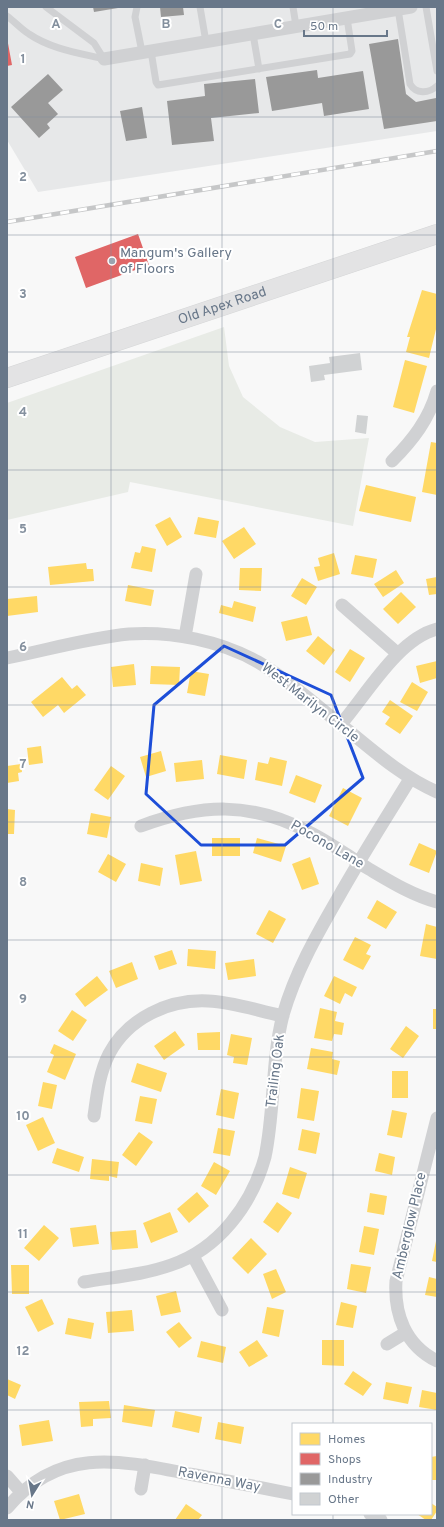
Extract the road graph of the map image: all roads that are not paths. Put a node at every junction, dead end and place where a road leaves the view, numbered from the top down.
1 (46, 7) edge
2 (137, 7) edge
3 (200, 7) edge
4 (293, 7) edge
5 (411, 7) edge
6 (426, 7) edge
7 (398, 9) junction
8 (7, 16) edge
9 (347, 18) junction
10 (296, 26) junction
11 (253, 34) junction
12 (206, 42) junction
13 (146, 52) junction
14 (104, 59) junction
15 (259, 69) junction
16 (437, 71) edge
17 (437, 86) edge
18 (437, 234) edge
19 (7, 378) edge
20 (437, 391) edge
21 (392, 461) dead end
22 (196, 574) dead end
23 (342, 605) dead end
24 (437, 629) edge
25 (185, 637) junction
26 (397, 653) junction
27 (7, 658) edge
28 (341, 724) junction
29 (410, 779) junction
30 (437, 792) edge
31 (141, 826) dead end
32 (358, 862) junction
33 (437, 902) edge
34 (283, 1016) junction
35 (94, 1116) dead end
36 (437, 1118) edge
37 (193, 1256) junction
38 (84, 1282) dead end
39 (222, 1310) dead end
40 (405, 1333) junction
41 (388, 1344) dead end
42 (437, 1361) edge
43 (145, 1466) junction
44 (7, 1476) edge
45 (142, 1489) dead end
46 (21, 1492) junction
47 (292, 1494) edge
48 (7, 1508) edge
49 (372, 1515) edge
50 (381, 1520) edge

1 - 14 lane
2 - 13 lane
3 - 12 lane
4 - 10 lane
5 - 7 street
6 - 16 lane
7 - 9 street
7 - 17 lane
8 - 14 lane
9 - 10 street
9 - 15 lane
10 - 11 street
11 - 12 street
11 - 15 lane
12 - 13 street
13 - 14 street
13 - 15 lane
18 - 19 main road, Old Apex Road
20 - 21 street
22 - 25 street
23 - 26 street
24 - 26 street
25 - 27 street, West Marilyn Circle
25 - 28 street, West Marilyn Circle
26 - 28 street
28 - 29 street, West Marilyn Circle
29 - 30 street, West Marilyn Circle
29 - 32 street, Trailing Oak
31 - 32 street, Pocono Lane
32 - 33 street, Pocono Lane
32 - 34 street, Trailing Oak
34 - 35 street
34 - 37 street, Trailing Oak
36 - 40 street, Amberglow Place
37 - 38 street, Trailing Oak
37 - 39 street
40 - 41 street
40 - 42 street, Amberglow Place
43 - 45 street
43 - 46 street, Ravenna Way
43 - 47 street, Ravenna Way
44 - 46 street
46 - 48 street, Ravenna Way
49 - 50 street

